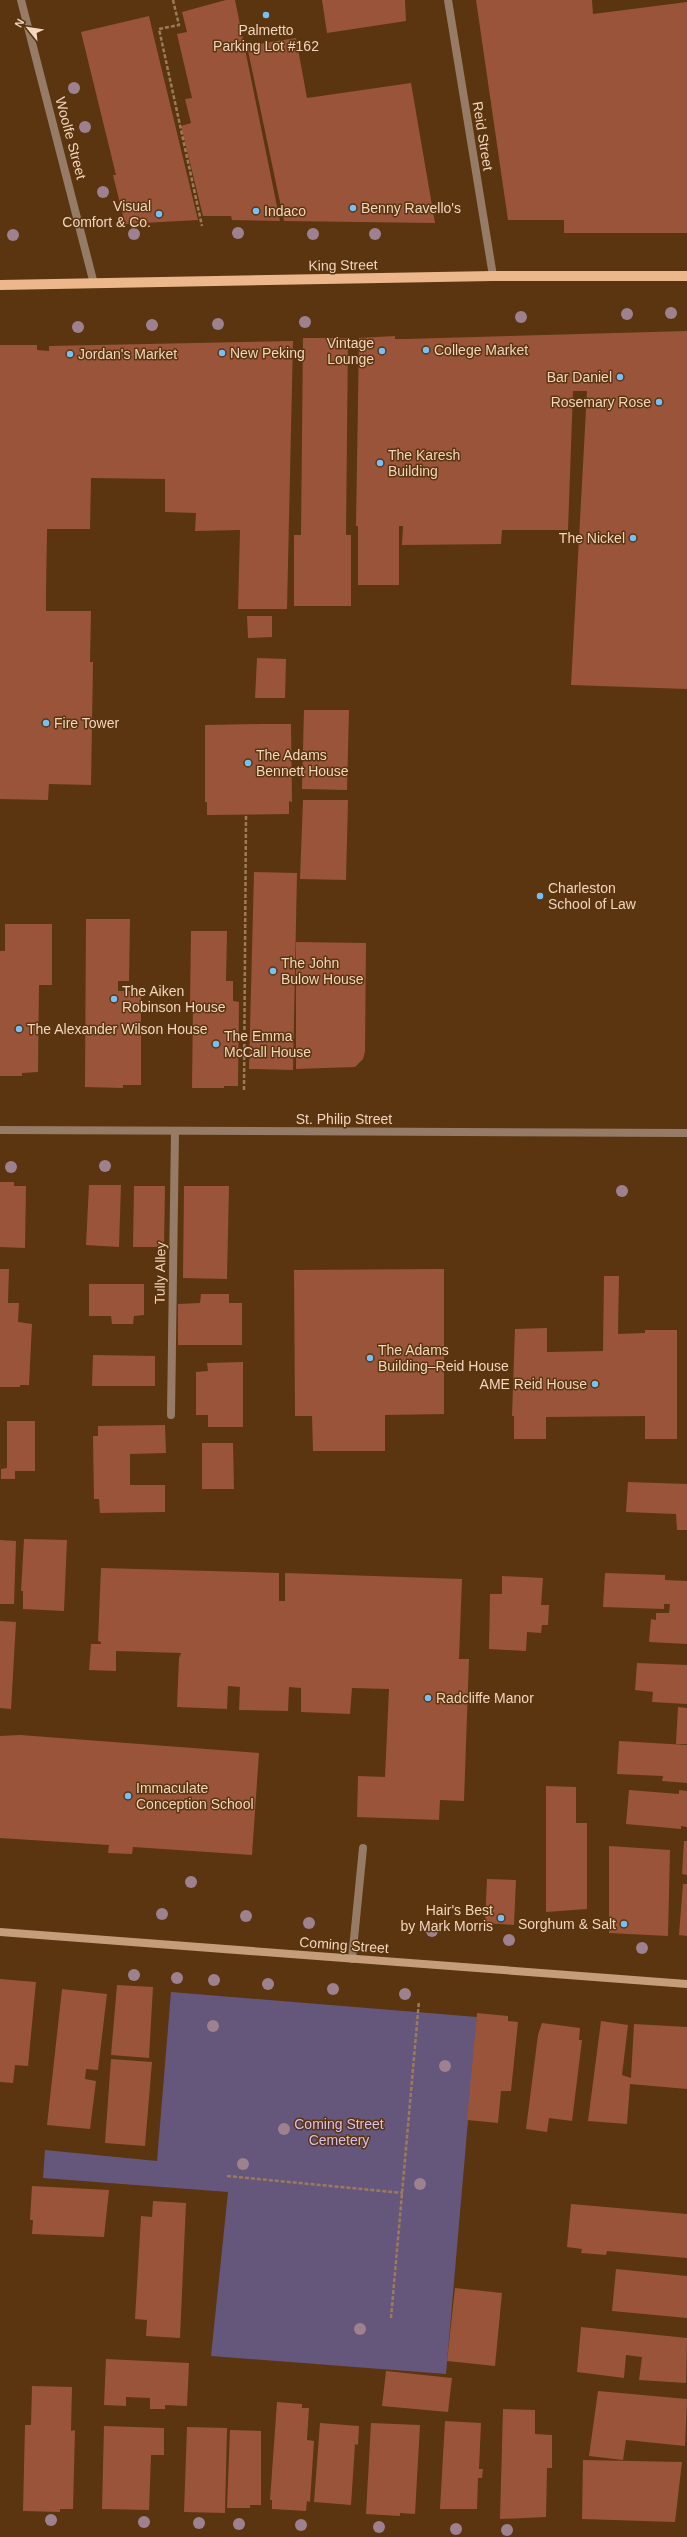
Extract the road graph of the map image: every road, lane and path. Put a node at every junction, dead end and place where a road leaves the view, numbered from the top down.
1 (21, 0) edge
2 (173, 0) edge
3 (448, 0) edge
4 (202, 226) dead end
5 (493, 276) junction
6 (687, 276) edge
7 (94, 284) junction
8 (0, 285) edge
9 (246, 814) dead end
10 (244, 1090) dead end
11 (0, 1130) edge
12 (175, 1131) junction
13 (687, 1133) edge
14 (171, 1415) dead end
15 (363, 1848) dead end
16 (0, 1932) edge
17 (352, 1959) junction
18 (687, 1984) edge
19 (420, 2001) dead end
20 (227, 2176) dead end
21 (402, 2193) junction
22 (391, 2318) dead end

1 - 7 street, Woolfe Street
2 - 4 path
3 - 5 street, Reid Street
5 - 6 main road, King Street
5 - 7 main road, King Street
7 - 8 main road, King Street
9 - 10 path
11 - 12 street, St. Philip Street
12 - 13 street, St. Philip Street
12 - 14 street, Tully Alley
15 - 17 street
16 - 17 street, Coming Street
17 - 18 street, Coming Street
19 - 21 path
20 - 21 path
21 - 22 path

